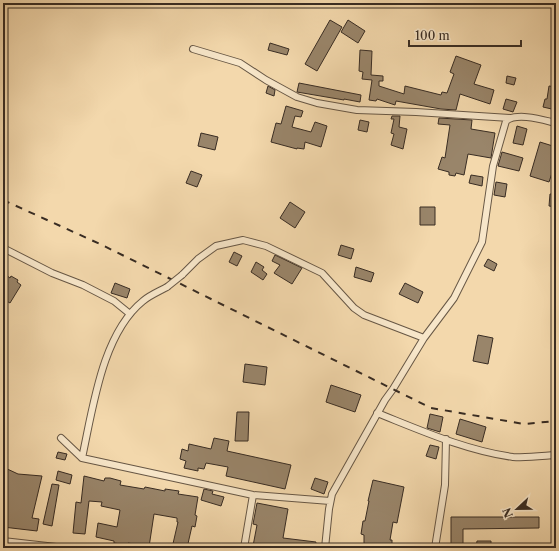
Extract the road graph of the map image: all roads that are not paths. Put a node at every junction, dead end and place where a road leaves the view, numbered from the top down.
1 (193, 49) dead end
2 (510, 118) junction
3 (556, 123) edge
4 (3, 248) edge
5 (130, 314) junction
6 (424, 338) junction
7 (378, 413) junction
8 (61, 438) dead end
9 (446, 439) junction
10 (556, 455) edge
11 (82, 458) junction
12 (253, 494) junction
13 (330, 502) junction
14 (3, 541) edge
15 (65, 548) edge
16 (244, 548) edge
17 (325, 548) edge
18 (434, 548) edge

1 - 2 street
2 - 3 street
2 - 6 street
4 - 5 street
5 - 6 street, bridge
5 - 11 street
6 - 7 street
7 - 9 street
7 - 13 street
8 - 11 street
9 - 10 street
9 - 18 street
11 - 12 street
12 - 13 street
12 - 16 street
13 - 17 street
14 - 15 street

